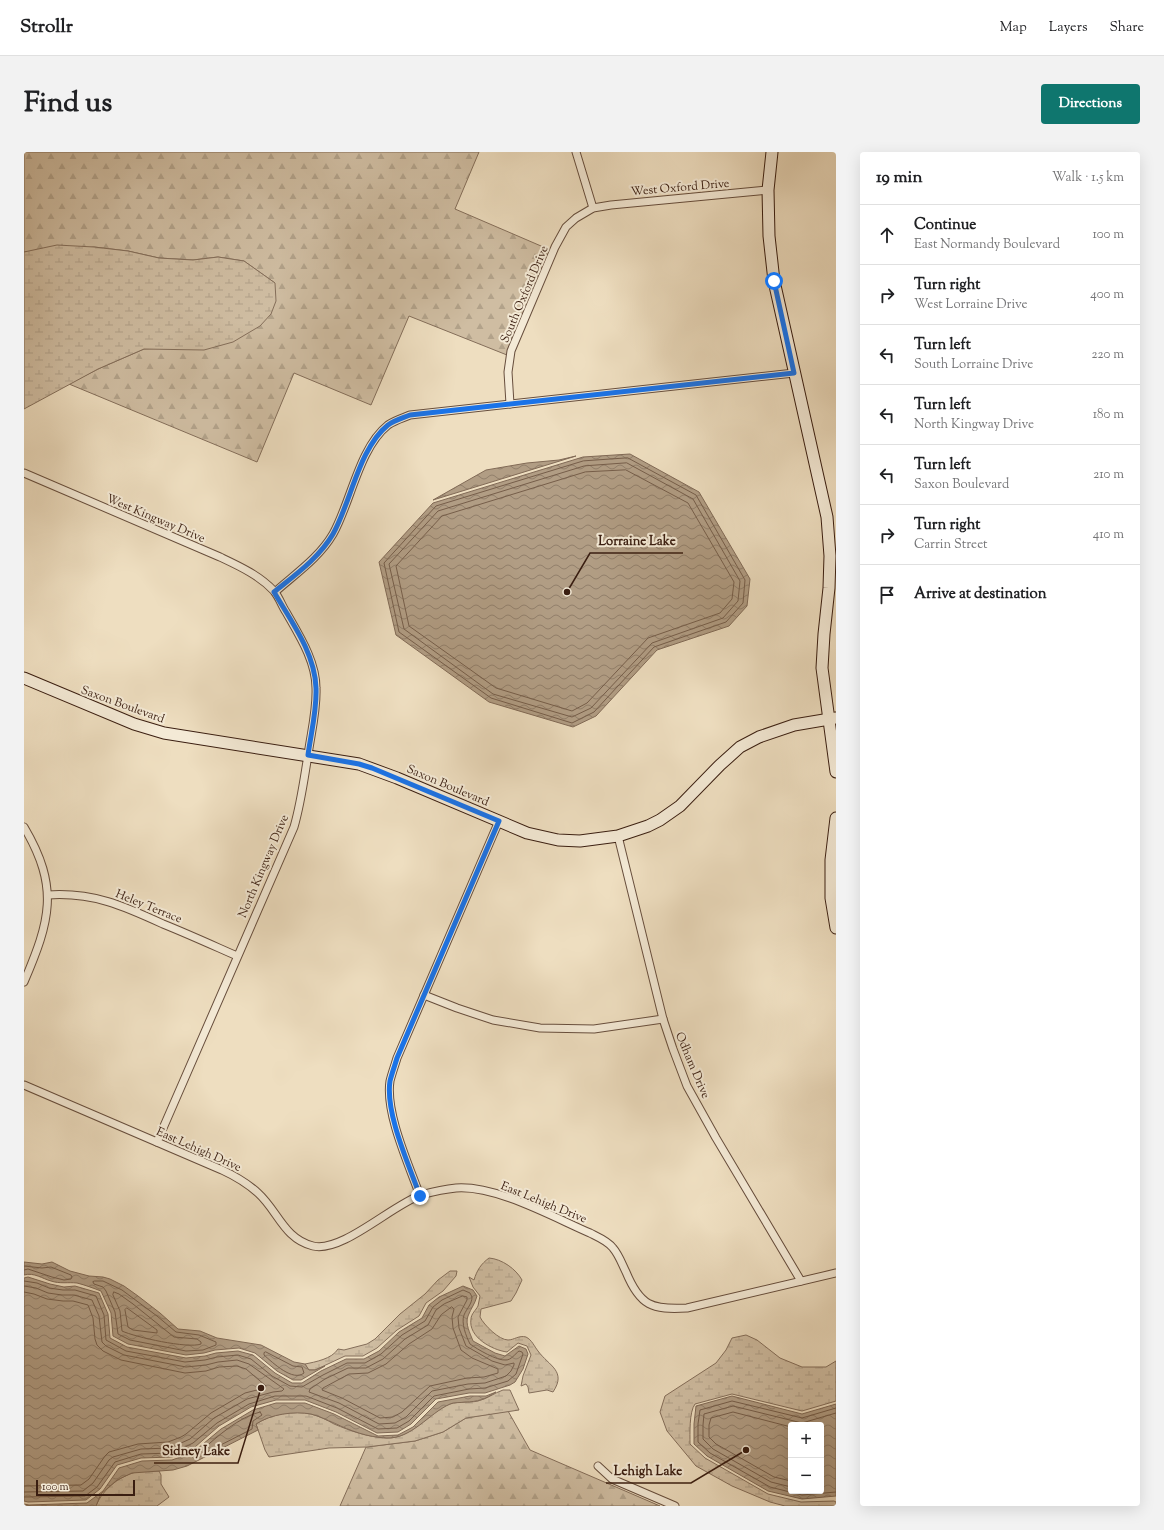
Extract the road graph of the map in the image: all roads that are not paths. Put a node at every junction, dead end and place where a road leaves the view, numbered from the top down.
1 (576, 152) edge
2 (772, 152) edge
3 (768, 190) junction
4 (593, 208) junction
5 (794, 373) junction
6 (510, 404) junction
7 (24, 473) edge
8 (274, 592) junction
9 (831, 607) edge
10 (24, 678) edge
11 (832, 718) edge
12 (308, 755) junction
13 (836, 772) edge
14 (836, 818) edge
15 (499, 821) junction
16 (24, 827) edge
17 (618, 836) junction
18 (48, 894) junction
19 (836, 928) edge
20 (237, 956) junction
21 (24, 982) edge
22 (424, 994) junction
23 (663, 1019) junction
24 (24, 1085) edge
25 (157, 1142) junction
26 (420, 1196) junction
27 (836, 1273) edge
28 (801, 1281) junction
29 (598, 1466) dead end
30 (675, 1506) edge

1 - 4 street
2 - 3 main road
3 - 4 street, West Oxford Drive
3 - 5 main road
4 - 6 street, South Oxford Drive
5 - 6 street
5 - 9 main road
6 - 8 street
7 - 8 street, West Kingway Drive
8 - 12 street, North Kingway Drive
9 - 11 main road
10 - 12 main road, Saxon Boulevard
11 - 13 main road
11 - 17 main road, Saxon Boulevard
12 - 15 main road, Saxon Boulevard
12 - 20 street, North Kingway Drive
14 - 19 main road
15 - 17 main road, Saxon Boulevard
15 - 22 street
16 - 18 street
17 - 23 street, Odham Drive
18 - 20 street, Heley Terrace
18 - 21 street
20 - 25 street, North Kingway Drive
22 - 23 street
22 - 26 street
23 - 28 street, Odham Drive
24 - 25 street, East Lehigh Drive
25 - 26 street, East Lehigh Drive
26 - 28 street, East Lehigh Drive
27 - 28 street, East Lehigh Drive
29 - 30 street

